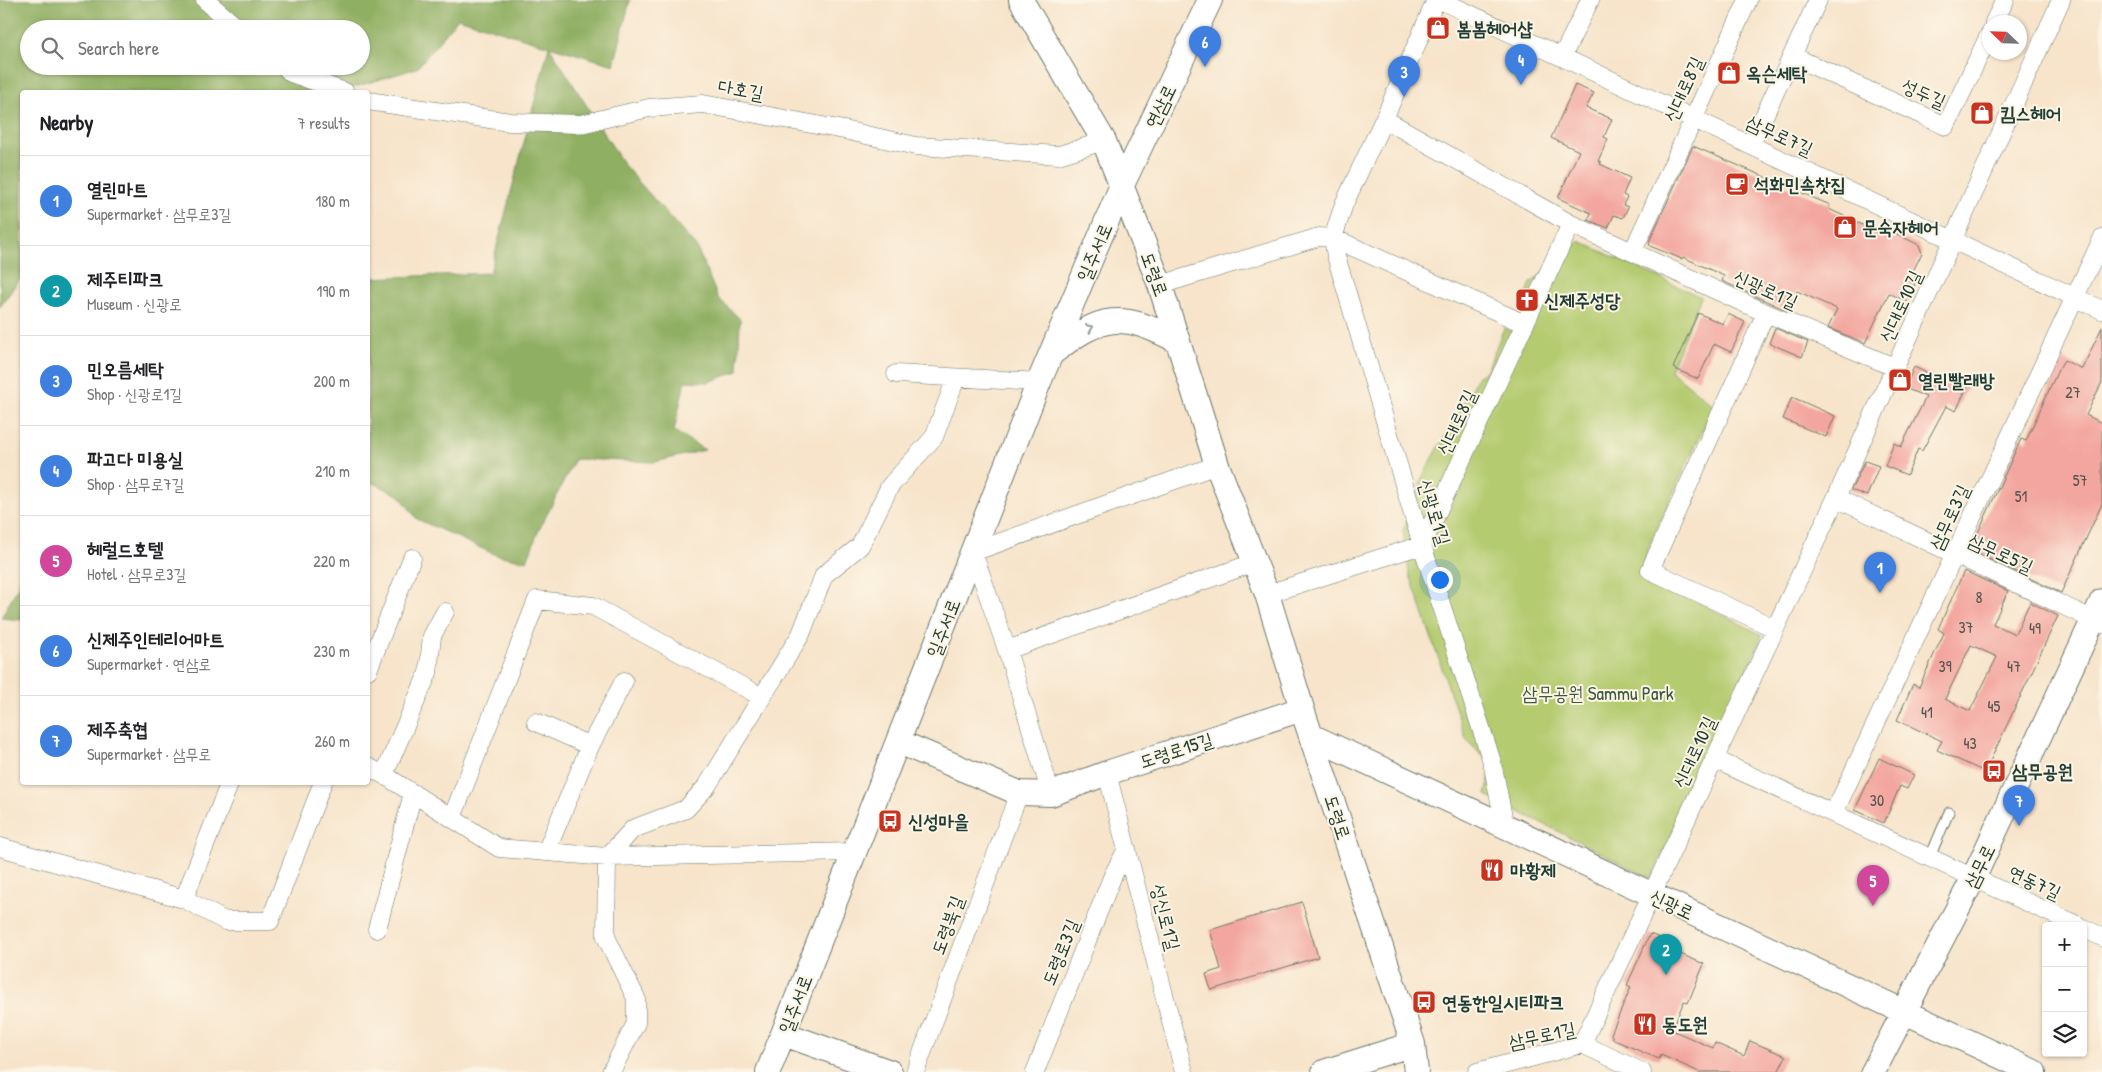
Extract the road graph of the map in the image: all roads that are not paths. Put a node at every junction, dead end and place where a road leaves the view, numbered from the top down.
1 (205, 0) edge
2 (1021, 0) edge
3 (1210, 0) edge
4 (1436, 0) edge
5 (1440, 0) edge
6 (1590, 0) edge
7 (1748, 0) edge
8 (1818, 0) edge
9 (2005, 0) edge
10 (2061, 0) edge
11 (1998, 15) edge
12 (228, 20) edge
13 (1982, 50) edge
14 (1792, 56) junction
15 (1562, 57) junction
16 (298, 75) edge
17 (339, 90) edge
18 (370, 101) edge
19 (1693, 118) junction
20 (1384, 119) junction
21 (1104, 141) junction
22 (1751, 144) junction
23 (1122, 185) junction
24 (1571, 224) junction
25 (1333, 238) junction
26 (2102, 239) edge
27 (1954, 241) junction
28 (1633, 252) junction
29 (1160, 285) junction
30 (2075, 297) junction
31 (2102, 310) edge
32 (1766, 313) junction
33 (1524, 324) junction
34 (1178, 341) junction
35 (1050, 355) junction
36 (1894, 367) junction
37 (896, 374) dead end
38 (956, 378) junction
39 (1039, 382) junction
40 (1217, 464) junction
41 (1836, 498) junction
42 (1422, 545) junction
43 (973, 552) junction
44 (1955, 555) junction
45 (412, 558) dead end
46 (1256, 562) junction
47 (1267, 594) junction
48 (445, 612) dead end
49 (2099, 615) edge
50 (1774, 628) junction
51 (1007, 650) junction
52 (370, 665) edge
53 (624, 681) dead end
54 (762, 698) junction
55 (1302, 709) junction
56 (536, 722) dead end
57 (1311, 736) junction
58 (899, 742) junction
59 (590, 746) junction
60 (1714, 759) junction
61 (370, 768) edge
62 (1107, 773) junction
63 (384, 775) junction
64 (229, 785) edge
65 (322, 785) edge
66 (414, 793) junction
67 (1019, 793) junction
68 (1051, 794) junction
69 (1949, 812) dead end
70 (1834, 813) junction
71 (452, 818) junction
72 (1505, 827) junction
73 (0, 846) edge
74 (1127, 849) junction
75 (546, 852) junction
76 (855, 852) junction
77 (607, 857) junction
78 (1930, 857) junction
79 (1974, 877) junction
80 (1651, 894) junction
81 (184, 899) junction
82 (2070, 922) edge
83 (378, 929) dead end
84 (2087, 930) edge
85 (2102, 937) edge
86 (1904, 1010) junction
87 (784, 1034) junction
88 (1412, 1044) junction
89 (1582, 1044) junction
90 (611, 1072) edge
91 (768, 1072) edge
92 (890, 1072) edge
93 (916, 1072) edge
94 (1035, 1072) edge
95 (1184, 1072) edge
96 (1324, 1072) edge
97 (1416, 1072) edge
98 (1477, 1072) edge
99 (1642, 1072) edge
100 (1873, 1072) edge
101 (2034, 1072) edge

1 - 12 street
2 - 21 main road, 도령로
3 - 23 main road, 연삼로
4 - 20 street, 신광로1길
5 - 15 street, 삼무로7길
6 - 15 street
7 - 19 street, 신대로8길
8 - 14 street
9 - 11 street
10 - 27 street, 신대로10길
13 - 14 street, 성두길
14 - 22 street
15 - 19 street, 삼무로7길
16 - 17 street
18 - 21 street, 다호길
19 - 22 street, 삼무로7길
19 - 28 street, 신대로8길
20 - 24 street, 신광로1길
20 - 25 street, 신광로1길
21 - 23 main road, 도령로
22 - 27 street, 삼무로7길
23 - 29 main road, 도령로
23 - 35 main road, 일주서로
24 - 28 street, 신광로1길
24 - 33 street, 신대로8길
25 - 29 street
25 - 33 street
25 - 42 street, 신광로1길
26 - 30 street, 삼무로3길
27 - 30 street, 삼무로7길
27 - 36 street, 신대로10길
28 - 32 street, 신광로1길
29 - 34 main road, 도령로
30 - 31 street, 삼무로7길
30 - 44 street, 삼무로3길
32 - 36 street, 신광로1길
32 - 50 street
33 - 42 street, 신대로8길
35 -> 34 main road
34 - 40 main road, 도령로
35 - 39 main road, 일주서로
36 - 41 street, 신대로10길
37 - 38 street
38 - 39 street
38 - 54 street
39 - 43 main road, 일주서로
40 - 43 street
40 - 46 main road, 도령로
41 - 44 street, 삼무로5길
41 - 50 street, 신대로10길
42 - 47 street
42 - 72 street, 신광로1길
43 - 51 street
43 - 58 main road, 일주서로
44 - 49 street, 삼무로5길
44 - 70 street, 삼무로3길
45 - 52 street
46 - 47 main road, 도령로
46 - 51 street
47 - 55 main road, 도령로
48 - 63 street
49 - 79 main road, 삼무로
50 - 60 street, 신대로10길
51 - 68 street
53 - 59 street
54 - 71 street
54 - 77 street
55 - 57 main road, 도령로
55 - 62 main road, 도령로15길
56 - 59 street
57 - 72 main road, 신광로
57 - 88 main road, 도령로
58 - 67 main road, 도령로15길
58 - 76 main road, 일주서로
59 - 75 street
60 - 70 street
60 - 80 street, 신대로10길
61 - 63 street
62 - 68 main road, 도령로15길
62 - 74 street, 성신로1길
63 - 66 street
64 - 81 street
65 - 81 street
66 - 71 street
66 - 83 street
67 - 68 main road, 도령로15길
67 - 93 street, 도령북길
69 - 78 lane
70 - 78 street
71 - 75 street
72 - 80 main road, 신광로
73 - 81 street
74 - 94 street, 도령로3길
74 - 95 street, 성신로1길
75 - 77 street
76 - 77 street
76 - 87 main road, 일주서로
77 - 90 street
78 - 79 street
79 - 82 street, 연동7길
79 - 86 main road, 삼무로
80 - 86 main road, 신광로
80 - 89 street, 신대로10길
84 - 85 street
86 - 100 main road, 삼무로
86 - 101 main road, 신광로
87 - 91 main road, 일주서로
87 - 92 main road
88 - 96 main road
88 - 97 main road, 도령로
89 - 98 street, 삼무로1길
89 - 99 street, 삼무로1길

